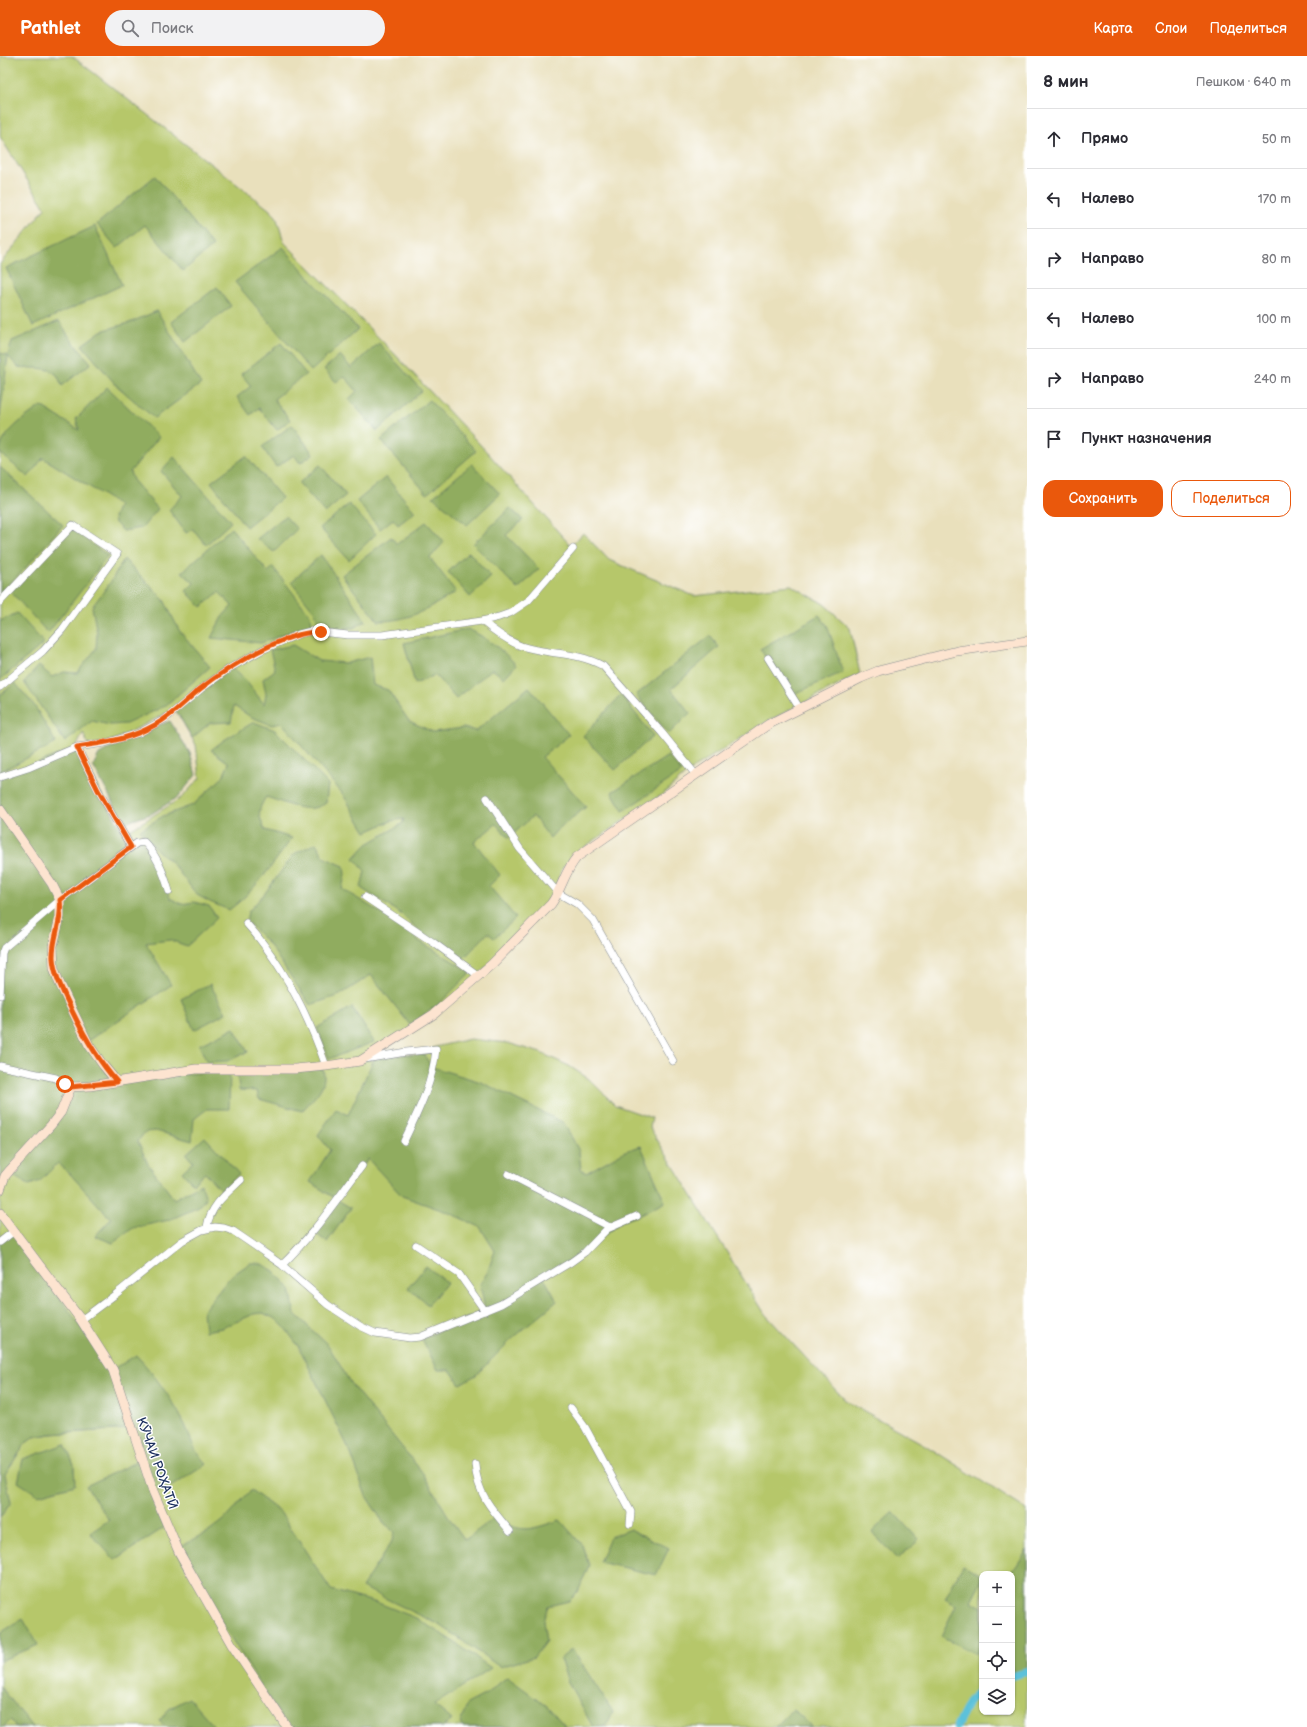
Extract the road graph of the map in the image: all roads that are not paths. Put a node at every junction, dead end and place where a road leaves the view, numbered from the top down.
1 (573, 549) dead end
2 (0, 602) edge
3 (482, 621) junction
4 (1027, 641) edge
5 (768, 658) dead end
6 (0, 687) edge
7 (800, 709) junction
8 (77, 747) junction
9 (696, 775) junction
10 (0, 777) edge
11 (487, 798) dead end
12 (0, 810) edge
13 (131, 847) junction
14 (169, 891) dead end
15 (558, 893) junction
16 (365, 897) dead end
17 (60, 900) junction
18 (246, 923) dead end
19 (478, 976) junction
20 (0, 995) edge
21 (360, 1061) junction
22 (673, 1062) dead end
23 (0, 1066) edge
24 (326, 1066) junction
25 (117, 1082) junction
26 (71, 1087) junction
27 (404, 1141) dead end
28 (362, 1166) dead end
29 (508, 1174) dead end
30 (241, 1180) dead end
31 (0, 1190) edge
32 (0, 1213) edge
33 (638, 1216) dead end
34 (207, 1227) junction
35 (610, 1227) junction
36 (14, 1231) junction
37 (0, 1242) edge
38 (416, 1245) dead end
39 (282, 1265) junction
40 (485, 1311) junction
41 (80, 1320) junction
42 (571, 1408) dead end
43 (475, 1464) dead end
44 (630, 1524) dead end
45 (510, 1531) dead end
46 (287, 1727) edge

1 - 3 street
2 - 6 street
3 - 8 street
3 - 9 street
4 - 7 street
5 - 7 street
7 - 9 street
8 - 10 street
8 - 13 street
9 - 15 street
11 - 15 street
12 - 17 street
13 - 14 street
13 - 17 street
15 - 19 street
15 - 22 street
16 - 19 street
17 - 20 street
17 - 25 street
18 - 24 street
19 - 21 street
21 - 24 street
21 - 27 street
23 - 26 street
24 - 25 street
25 - 26 street
26 - 31 street
28 - 39 street
29 - 35 street
30 - 34 street
32 - 36 street, КӮЧАИ РОҲАТӢ
33 - 35 street
34 - 39 street
34 - 41 street
35 - 40 street
36 - 37 street
36 - 41 street, КӮЧАИ РОҲАТӢ
38 - 40 street
39 - 40 street
41 - 46 street, КӮЧАИ РОҲАТӢ
42 - 44 street
43 - 45 street

